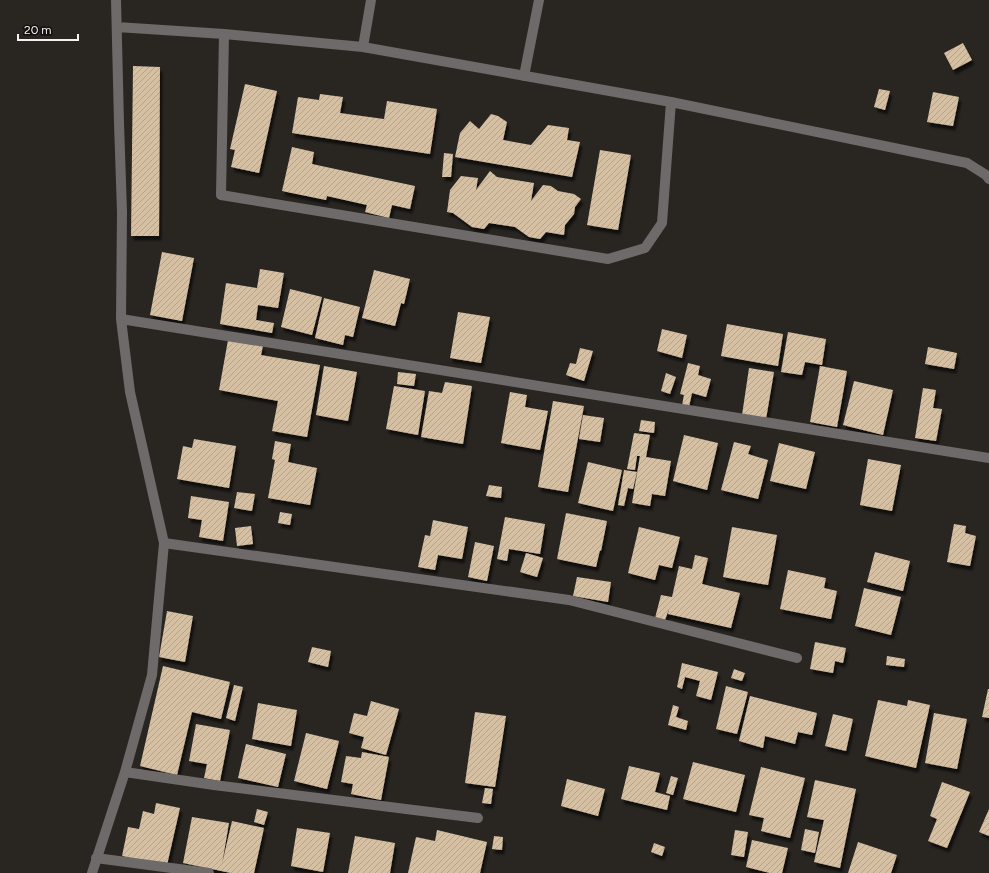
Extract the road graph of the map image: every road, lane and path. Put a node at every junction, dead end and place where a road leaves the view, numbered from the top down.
1 (116, 0) edge
2 (371, 0) edge
3 (540, 0) edge
4 (117, 27) junction
5 (224, 34) junction
6 (363, 47) junction
7 (524, 76) junction
8 (671, 102) junction
9 (989, 179) edge
10 (121, 319) junction
11 (989, 458) edge
12 (164, 543) junction
13 (797, 658) dead end
14 (125, 772) junction
15 (478, 818) dead end
16 (96, 858) junction
17 (92, 873) edge
18 (209, 873) edge

1 - 4 street
2 - 6 street
3 - 7 street
4 - 5 street
4 - 10 street
5 - 6 street
5 - 8 street
6 - 7 street
7 - 8 street
8 - 9 street
10 - 11 street
10 - 12 street
12 - 13 street
12 - 14 street
14 - 15 street
14 - 16 street
16 - 17 street
16 - 18 street

